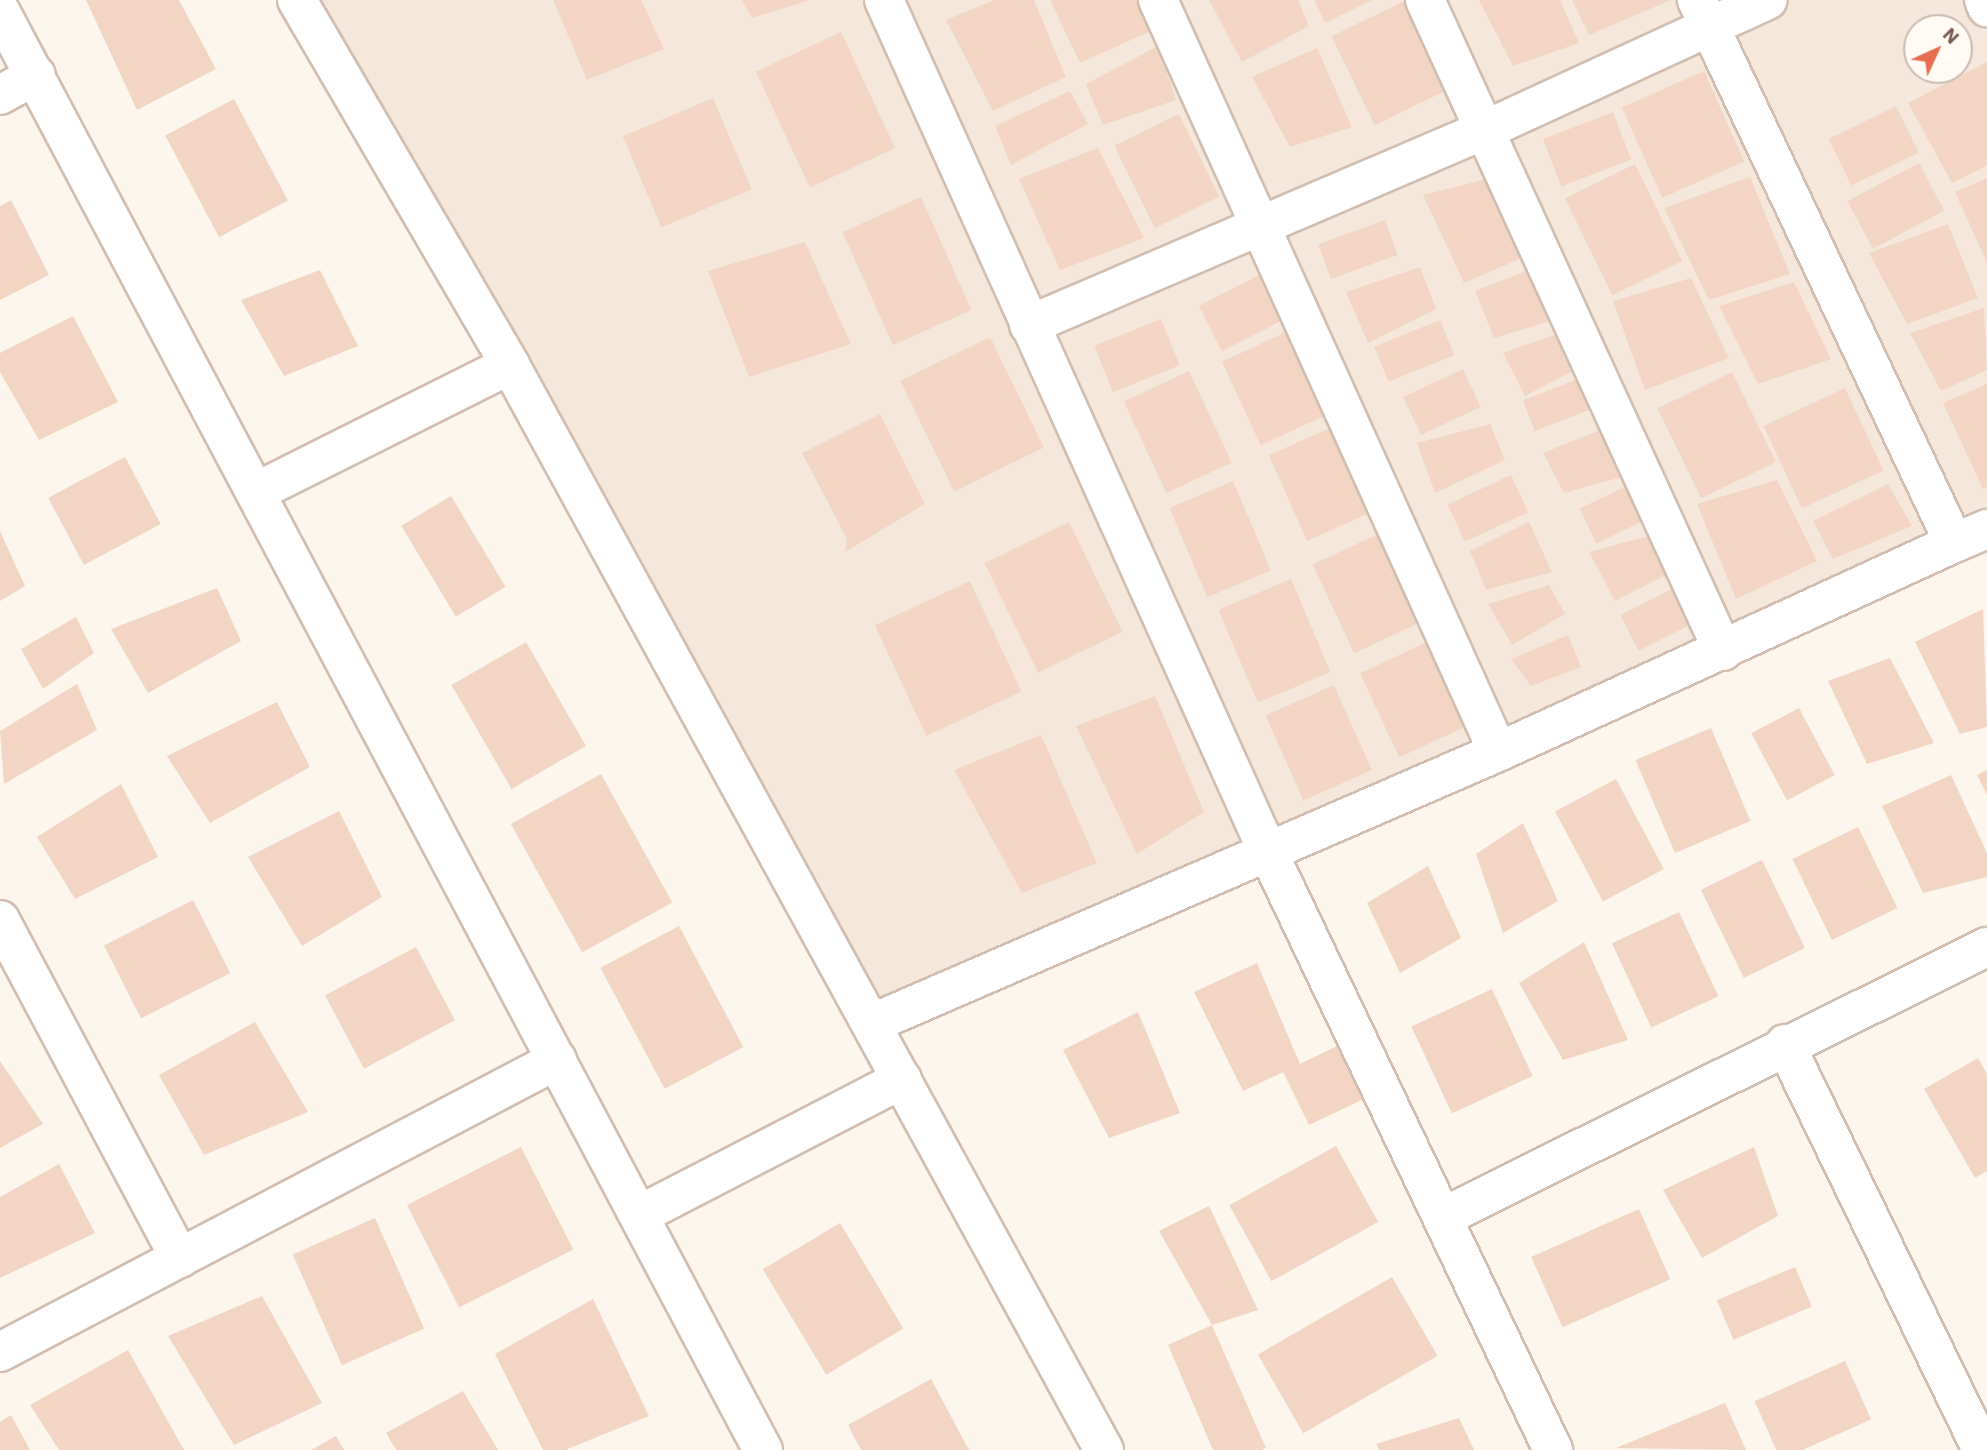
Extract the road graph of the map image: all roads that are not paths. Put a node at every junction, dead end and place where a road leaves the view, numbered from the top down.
1 (297, 0) edge
2 (884, 0) edge
3 (1158, 0) edge
4 (1425, 0) edge
5 (1768, 0) edge
6 (1984, 0) edge
7 (1987, 7) edge
8 (0, 11) edge
9 (1703, 13) edge
10 (36, 75) junction
11 (0, 95) edge
12 (1485, 130) junction
13 (1257, 223) junction
14 (1029, 325) junction
15 (510, 365) junction
16 (256, 492) junction
17 (1971, 536) edge
18 (1723, 651) junction
19 (1498, 752) junction
20 (1267, 850) junction
21 (0, 920) edge
22 (1987, 947) edge
23 (873, 1023) junction
24 (1785, 1044) junction
25 (557, 1060) junction
26 (902, 1079) junction
27 (639, 1215) junction
28 (1444, 1216) junction
29 (180, 1258) junction
30 (0, 1352) edge
31 (755, 1447) edge
32 (1104, 1450) edge
33 (1553, 1450) edge
34 (1982, 1450) edge

1 - 15 street
2 - 14 street
3 - 13 street
4 - 12 street
5 - 9 street
6 - 7 street
8 - 10 street
9 - 12 street
9 - 17 street
10 - 11 street
10 - 16 street
12 - 13 street
12 - 18 street
13 - 14 street
13 - 19 street
14 - 20 street
15 - 16 street
15 - 23 street
16 - 25 street
17 - 18 street
18 - 19 street
19 - 20 street
20 - 23 street
20 - 28 street
21 - 29 street
22 - 24 street
23 - 26 street
24 - 28 street
24 - 34 street
25 - 27 street
25 - 29 street
26 - 27 street
26 - 32 street
27 - 31 street
28 - 33 street
29 - 30 street

